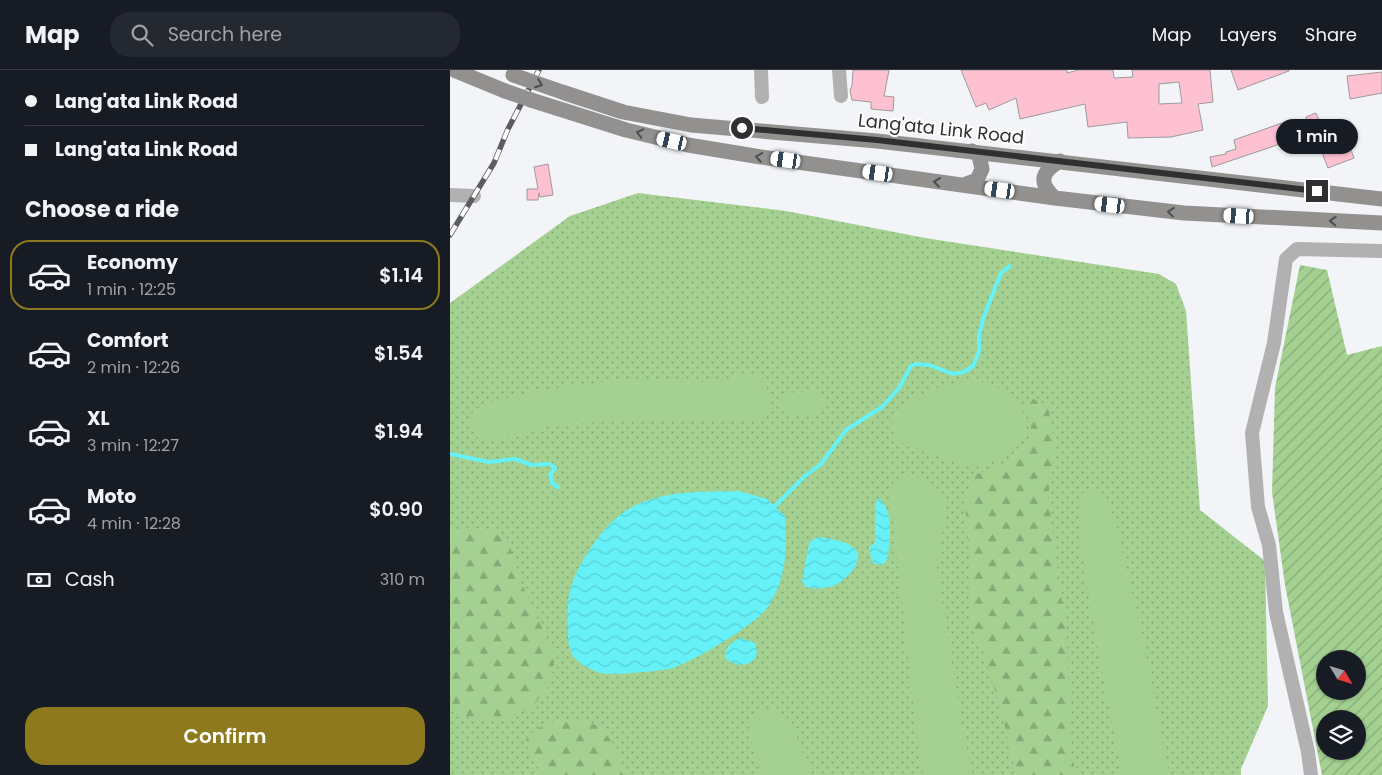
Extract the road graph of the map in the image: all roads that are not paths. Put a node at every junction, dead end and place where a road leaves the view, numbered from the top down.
1 (454, 70) edge
2 (761, 70) edge
3 (839, 70) edge
4 (508, 72) edge
5 (841, 96) dead end
6 (762, 97) dead end
7 (972, 152) junction
8 (1060, 162) junction
9 (963, 185) junction
10 (450, 195) edge
11 (474, 196) dead end
12 (1055, 198) junction
13 (1382, 199) edge
14 (1382, 223) edge
15 (1382, 251) edge
16 (1311, 775) edge

9 -> 1 main road, bridge
2 - 6 street
3 - 5 street
4 -> 7 main road, Lang'ata Link Road, bridge
7 - 8 main road, Lang'ata Link Road
7 - 9 main road
8 - 12 main road
8 - 13 main road, Lang'ata Link Road
9 - 12 main road
10 - 11 street
14 -> 12 main road
15 - 16 street

